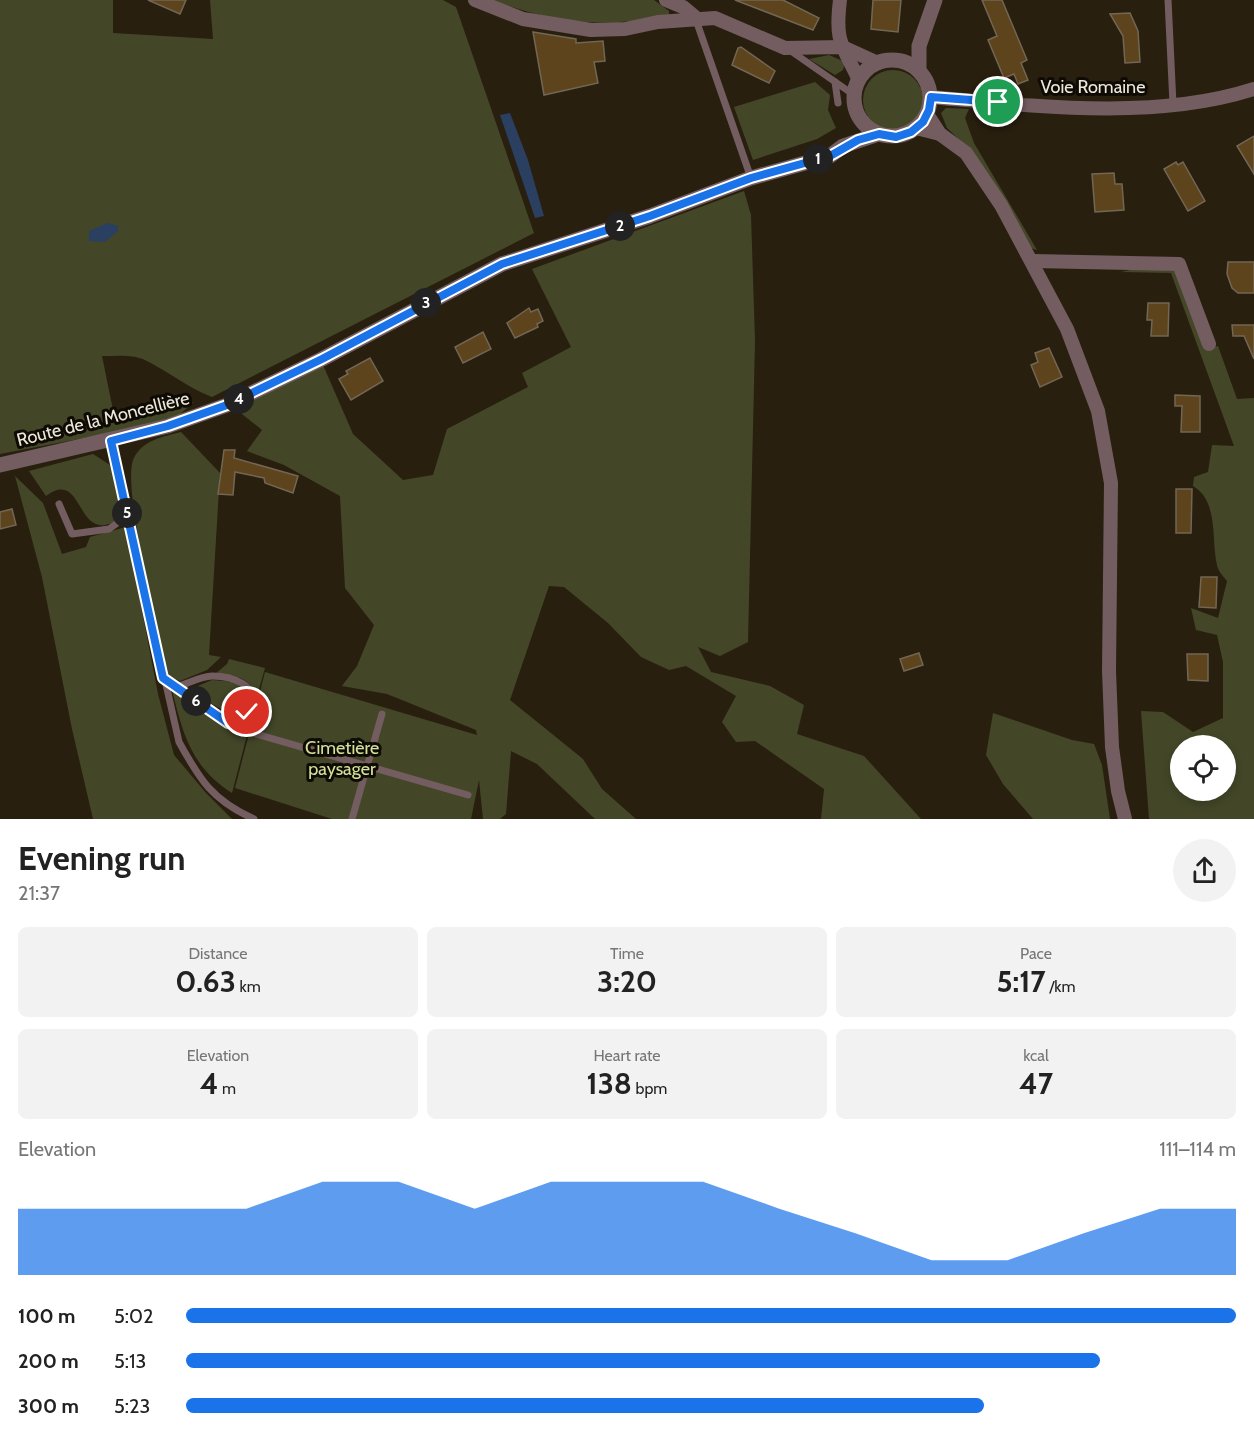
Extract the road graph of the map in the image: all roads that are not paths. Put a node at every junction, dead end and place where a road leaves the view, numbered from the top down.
1 (475, 0) edge
2 (666, 0) edge
3 (840, 0) edge
4 (935, 0) edge
5 (1168, 0) edge
6 (695, 17) junction
7 (843, 46) junction
8 (919, 46) junction
9 (785, 48) junction
10 (898, 61) junction
11 (878, 63) junction
12 (919, 71) junction
13 (858, 78) junction
14 (835, 82) junction
15 (1254, 89) edge
16 (854, 95) junction
17 (931, 97) junction
18 (838, 103) dead end
19 (1173, 104) junction
20 (857, 113) junction
21 (927, 114) junction
22 (916, 128) junction
23 (879, 134) junction
24 (940, 134) junction
25 (843, 146) junction
26 (751, 178) junction
27 (1033, 261) junction
28 (1209, 344) dead end
29 (111, 441) junction
30 (0, 465) edge
31 (59, 504) dead end
32 (127, 516) junction
33 (163, 678) junction
34 (176, 687) junction
35 (382, 714) dead end
36 (228, 723) junction
37 (366, 766) junction
38 (468, 795) dead end
39 (254, 819) edge
40 (352, 819) edge
41 (1125, 819) edge

1 - 6 street
2 - 6 street
3 - 7 street
4 - 8 street
5 - 19 lane
6 - 9 street
6 - 26 lane
7 - 9 street
7 - 11 street
7 - 13 street
8 - 10 street
8 - 12 street
9 - 14 lane
10 - 11 street
10 - 12 street
11 - 13 street
12 - 17 street
13 - 16 street
14 - 16 lane
14 - 18 lane
15 - 19 street, Voie Romaine
16 - 20 street
17 - 19 street, Voie Romaine
17 - 21 street
20 - 23 street
20 - 25 street
21 - 22 street
21 - 24 street
22 - 23 street
22 - 24 street
23 - 25 street, Route de la Moncellière
24 - 27 street
25 - 26 street, Route de la Moncellière
26 - 29 street, Route de la Moncellière
27 - 28 street
27 - 41 street
29 - 30 street, Route de la Moncellière
29 - 32 lane
31 - 32 lane
32 - 33 lane
33 - 34 lane
33 - 39 lane
34 - 36 lane
34 - 36 lane
35 - 37 lane
36 - 37 lane
37 - 38 lane
37 - 40 lane

